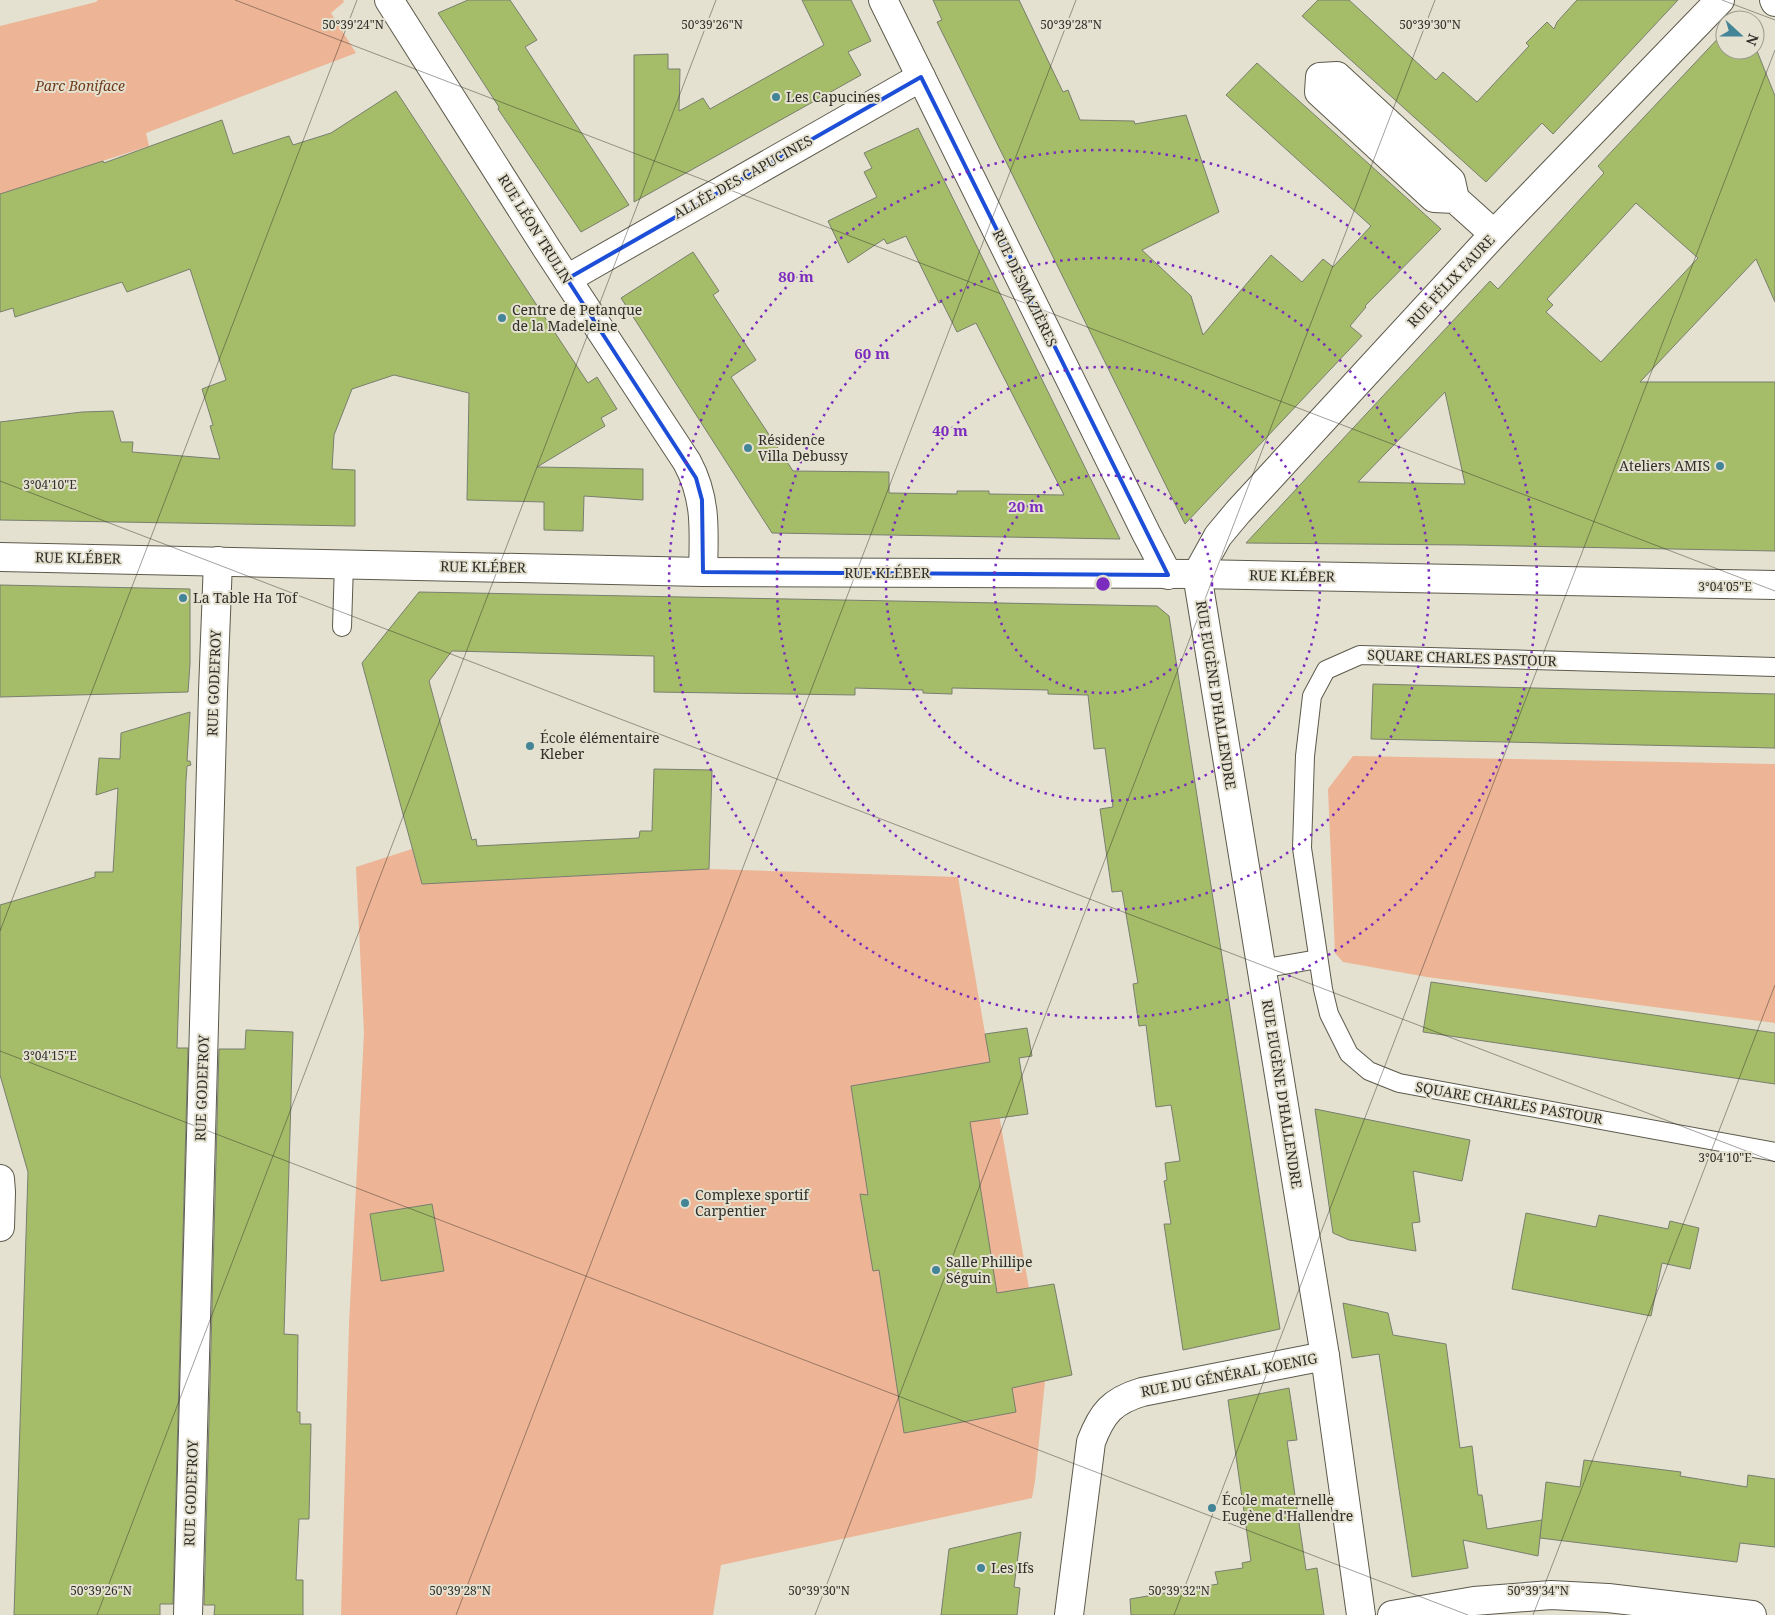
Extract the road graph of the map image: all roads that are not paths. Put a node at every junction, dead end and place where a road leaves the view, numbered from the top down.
1 (389, 0) edge
2 (883, 0) edge
3 (1720, 0) edge
4 (921, 77) junction
5 (1455, 199) junction
6 (1494, 234) junction
7 (567, 279) junction
8 (0, 557) edge
9 (218, 561) junction
10 (344, 564) junction
11 (703, 572) junction
12 (1168, 574) junction
13 (1197, 574) junction
14 (1775, 585) edge
15 (342, 627) dead end
16 (1775, 667) edge
17 (1318, 959) junction
18 (1261, 969) junction
19 (1775, 1152) edge
20 (0, 1179) edge
21 (0, 1226) edge
22 (1325, 1356) junction
23 (1473, 1608) edge
24 (188, 1615) edge
25 (1069, 1615) edge
26 (1361, 1615) edge
27 (1392, 1615) edge
28 (1752, 1615) edge

1 - 7 street, RUE LÉON TRULIN
2 - 4 street, RUE DESMAZIÈRES
3 - 6 street, RUE FÉLIX FAURE
4 - 7 street, ALLÉE DES CAPUCINES
4 - 12 street, RUE DESMAZIÈRES
5 - 5 street
5 - 6 street
6 - 13 street, RUE FÉLIX FAURE
7 - 11 street, RUE LÉON TRULIN
8 - 9 street, RUE KLÉBER
9 - 10 street, RUE KLÉBER
9 - 24 street, RUE GODEFROY
10 - 11 street, RUE KLÉBER
10 - 15 lane
11 - 12 street, RUE KLÉBER
12 - 13 street, RUE KLÉBER
13 - 14 street, RUE KLÉBER
13 - 18 street, RUE EUGÈNE D'HALLENDRE
16 - 17 lane, SQUARE CHARLES PASTOUR
17 - 18 lane
17 - 19 lane, SQUARE CHARLES PASTOUR
18 - 22 street, RUE EUGÈNE D'HALLENDRE
20 - 21 street
22 - 25 street, RUE DU GÉNÉRAL KOENIG
22 - 26 street, RUE EUGÈNE D'HALLENDRE
23 - 27 street
23 - 28 street

